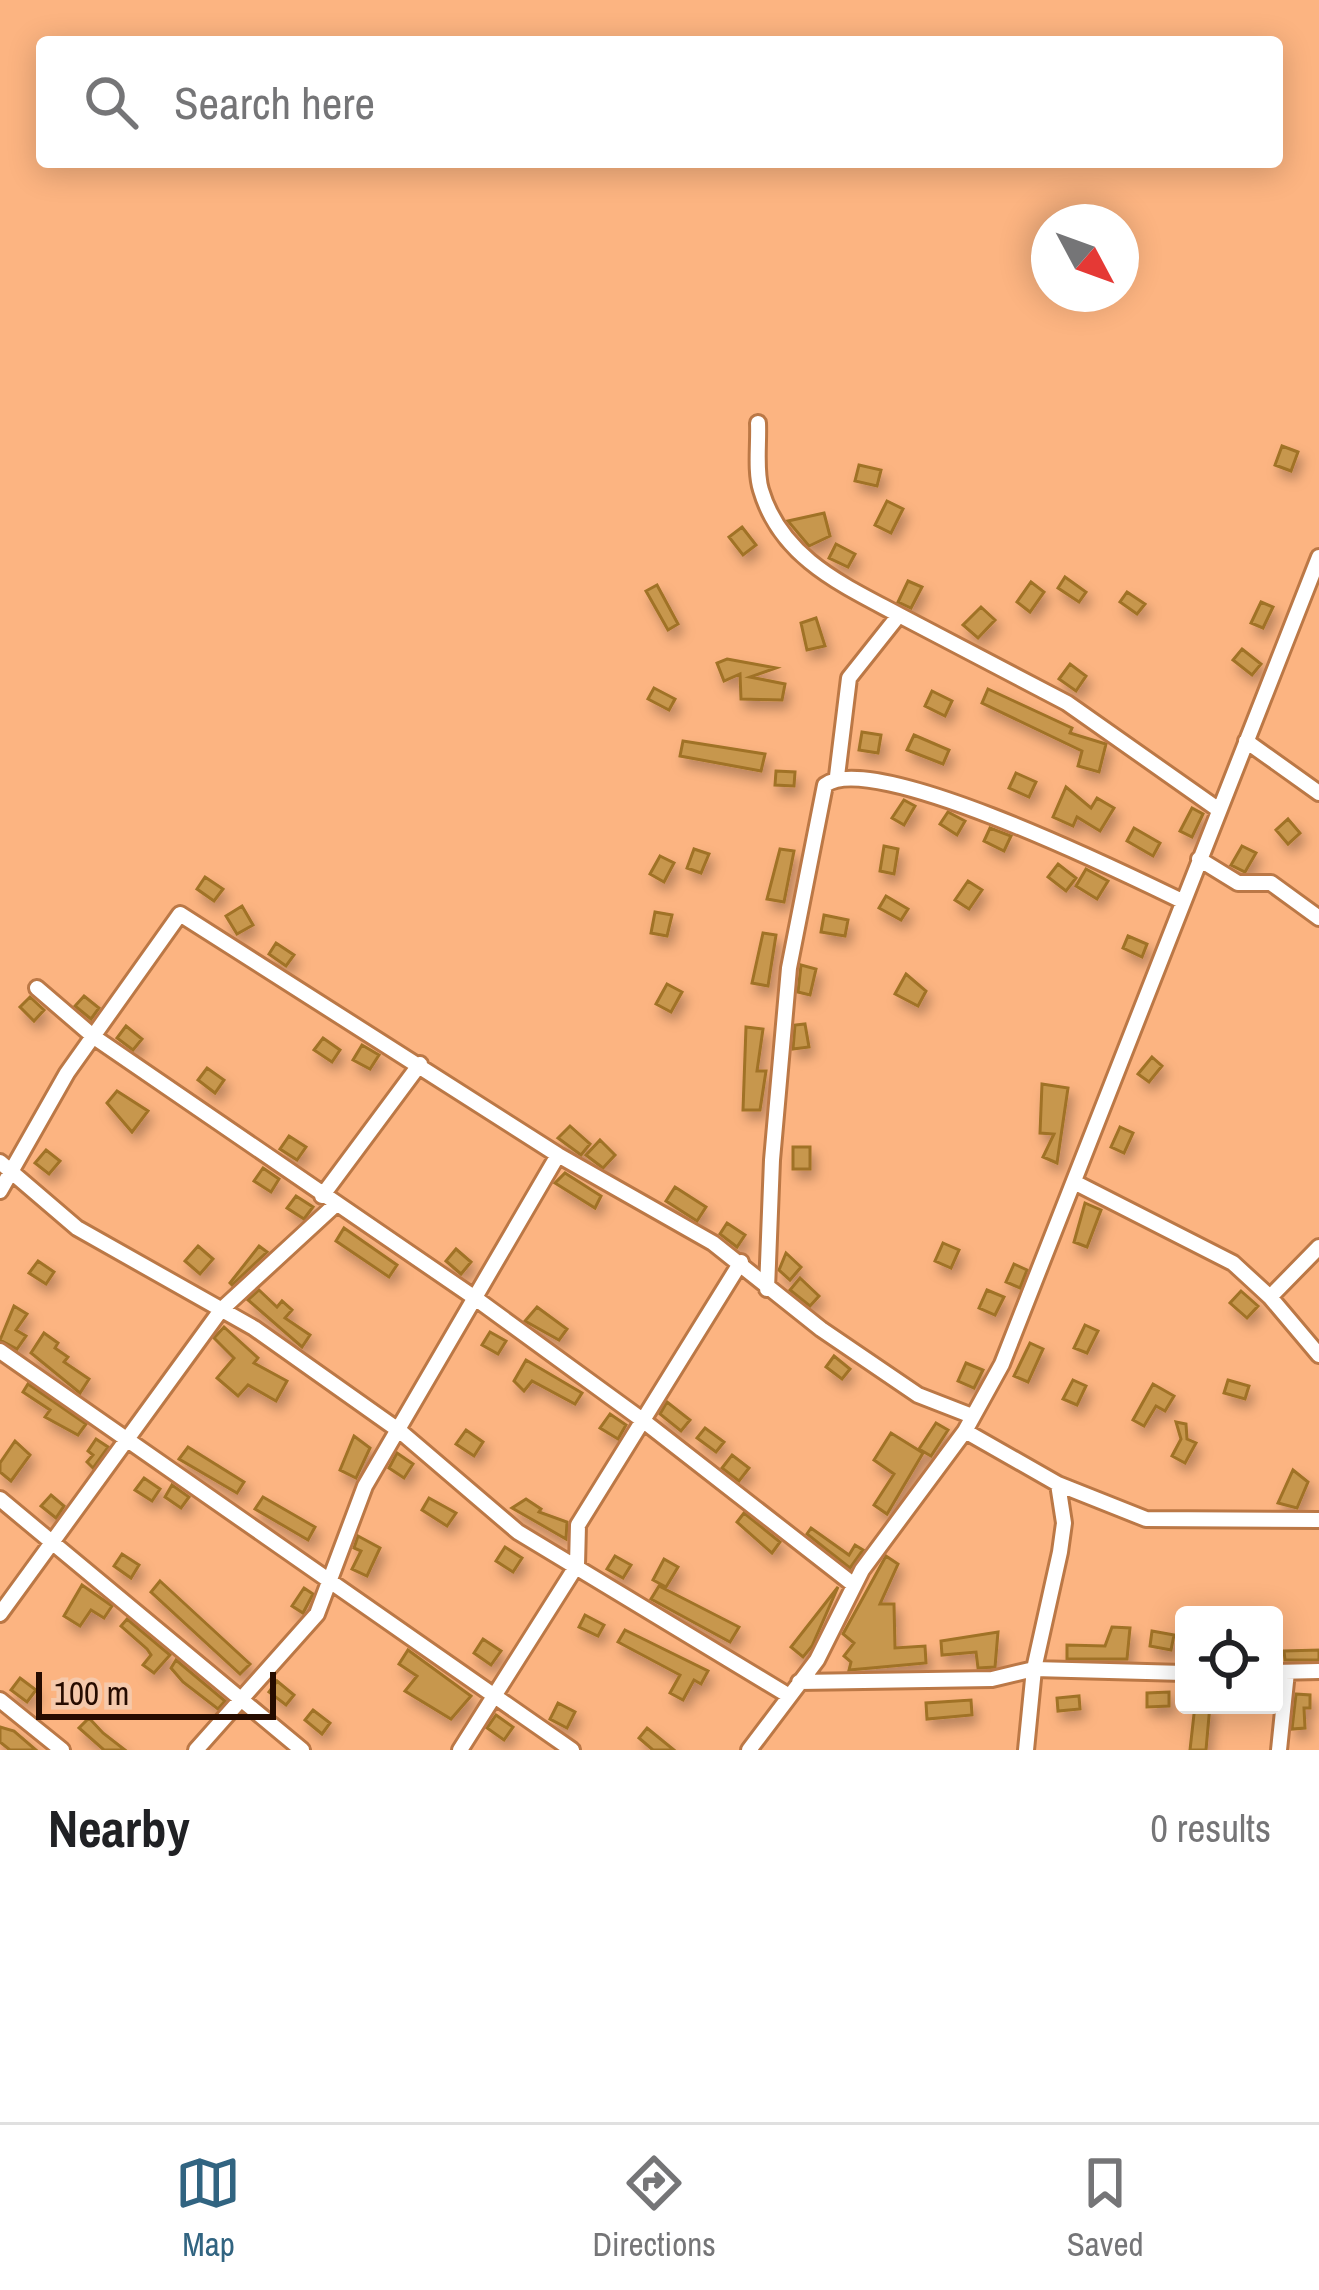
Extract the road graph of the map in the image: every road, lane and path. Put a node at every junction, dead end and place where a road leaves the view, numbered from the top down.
1 (758, 423) dead end
2 (1319, 557) edge
3 (899, 615) junction
4 (1246, 741) junction
5 (837, 776) junction
6 (1319, 793) edge
7 (1219, 810) junction
8 (1199, 859) junction
9 (1182, 901) junction
10 (1319, 918) edge
11 (37, 988) dead end
12 (94, 1037) junction
13 (420, 1064) junction
14 (558, 1155) junction
15 (5, 1166) edge
16 (1074, 1182) junction
17 (0, 1191) edge
18 (329, 1200) junction
19 (1319, 1247) edge
20 (741, 1262) junction
21 (767, 1289) junction
22 (1270, 1297) junction
23 (475, 1298) junction
24 (221, 1310) junction
25 (0, 1351) edge
26 (1319, 1354) edge
27 (972, 1416) junction
28 (641, 1419) junction
29 (965, 1431) junction
30 (400, 1432) junction
31 (127, 1444) junction
32 (1058, 1484) junction
33 (0, 1499) edge
34 (1319, 1520) edge
35 (54, 1546) junction
36 (577, 1565) junction
37 (333, 1579) junction
38 (854, 1586) junction
39 (0, 1614) edge
40 (1034, 1669) junction
41 (1319, 1671) edge
42 (1283, 1672) edge
43 (1175, 1673) edge
44 (799, 1682) junction
45 (786, 1694) junction
46 (491, 1697) junction
47 (0, 1700) edge
48 (244, 1702) junction
49 (1280, 1714) edge
50 (62, 1750) edge
51 (196, 1750) edge
52 (302, 1750) edge
53 (460, 1750) edge
54 (572, 1750) edge
55 (749, 1750) edge
56 (1026, 1750) edge
57 (1279, 1750) edge

1 - 3 street
2 - 4 street
3 - 5 street
3 - 7 street
4 - 6 street
4 - 7 street
5 - 9 street
5 - 21 street
7 - 8 street
8 - 9 street
8 - 10 street
9 - 16 street
11 - 12 street
12 - 13 street
12 - 15 street
12 - 18 street
13 - 14 street
13 - 18 street
14 - 20 street
14 - 23 street
15 - 17 street
15 - 24 street
16 - 22 street
16 - 27 street
18 - 23 street
18 - 24 street
19 - 22 street
20 - 21 street
20 - 28 street
21 - 27 street
22 - 26 street
23 - 28 street
23 - 30 street
24 - 30 street
24 - 31 street
25 - 31 street
27 - 29 street
28 - 36 street
28 - 38 street
29 - 32 street
29 - 38 street
30 - 36 street
30 - 37 street
31 - 35 street
31 - 37 street
32 - 34 street
32 - 40 street
33 - 35 street
35 - 39 street
35 - 48 street
36 - 45 street
36 - 46 street
37 - 46 street
37 - 48 street
38 - 44 street
40 - 43 street
40 - 44 street
40 - 56 street
41 - 42 street
44 - 45 street
45 - 55 street
46 - 53 street
46 - 54 street
47 - 50 street
48 - 51 street
48 - 52 street
49 - 57 street

